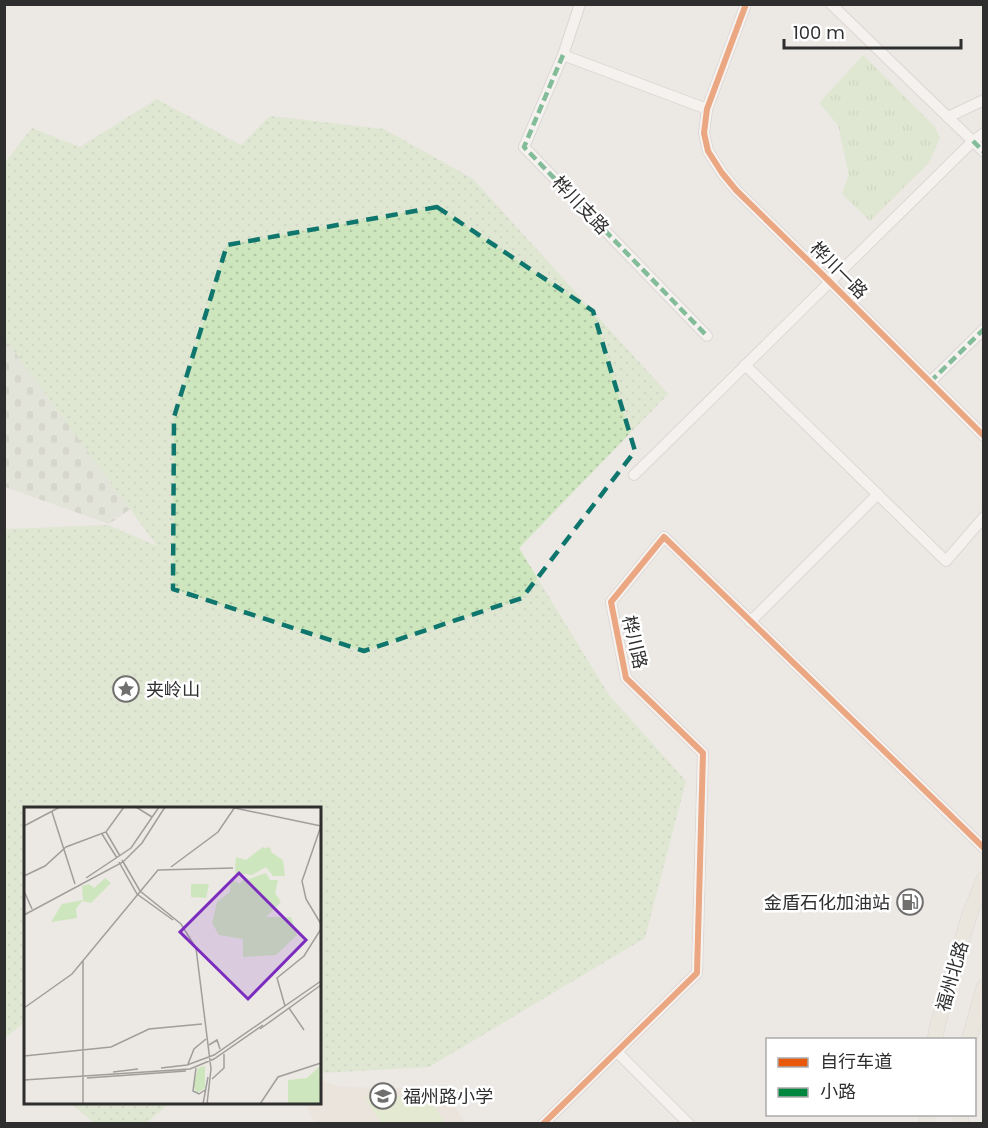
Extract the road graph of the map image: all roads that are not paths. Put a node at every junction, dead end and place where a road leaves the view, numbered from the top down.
1 (580, 4) edge
2 (746, 4) edge
3 (831, 4) edge
4 (563, 55) junction
5 (984, 100) edge
6 (707, 109) junction
7 (948, 117) junction
8 (984, 133) edge
9 (973, 141) junction
10 (984, 152) edge
11 (830, 282) junction
12 (984, 329) edge
13 (707, 336) dead end
14 (745, 365) junction
15 (930, 382) junction
16 (984, 436) edge
17 (634, 475) dead end
18 (878, 494) junction
19 (984, 517) edge
20 (750, 622) junction
21 (984, 848) edge
22 (984, 879) edge
23 (984, 987) edge
24 (935, 1038) edge
25 (970, 1038) edge
26 (617, 1052) junction
27 (543, 1124) edge
28 (689, 1124) edge

1 - 4 street
2 - 6 street, 桦川一路
3 - 7 street
4 - 6 street
4 - 13 street, 桦川支路
5 - 7 street
6 - 11 street, 桦川一路
7 - 9 street
8 - 9 street
9 - 10 street
9 - 11 street
11 - 14 street
11 - 15 street, 桦川一路
12 - 15 street
14 - 17 street
14 - 18 street
15 - 16 street, 桦川一路
18 - 19 street
18 - 20 street
20 - 21 street, 桦川路
20 - 26 street, 桦川路
22 - 24 main road, 福州北路
23 - 25 main road, 福州北路
26 - 27 street, 桦川路
26 - 28 street

